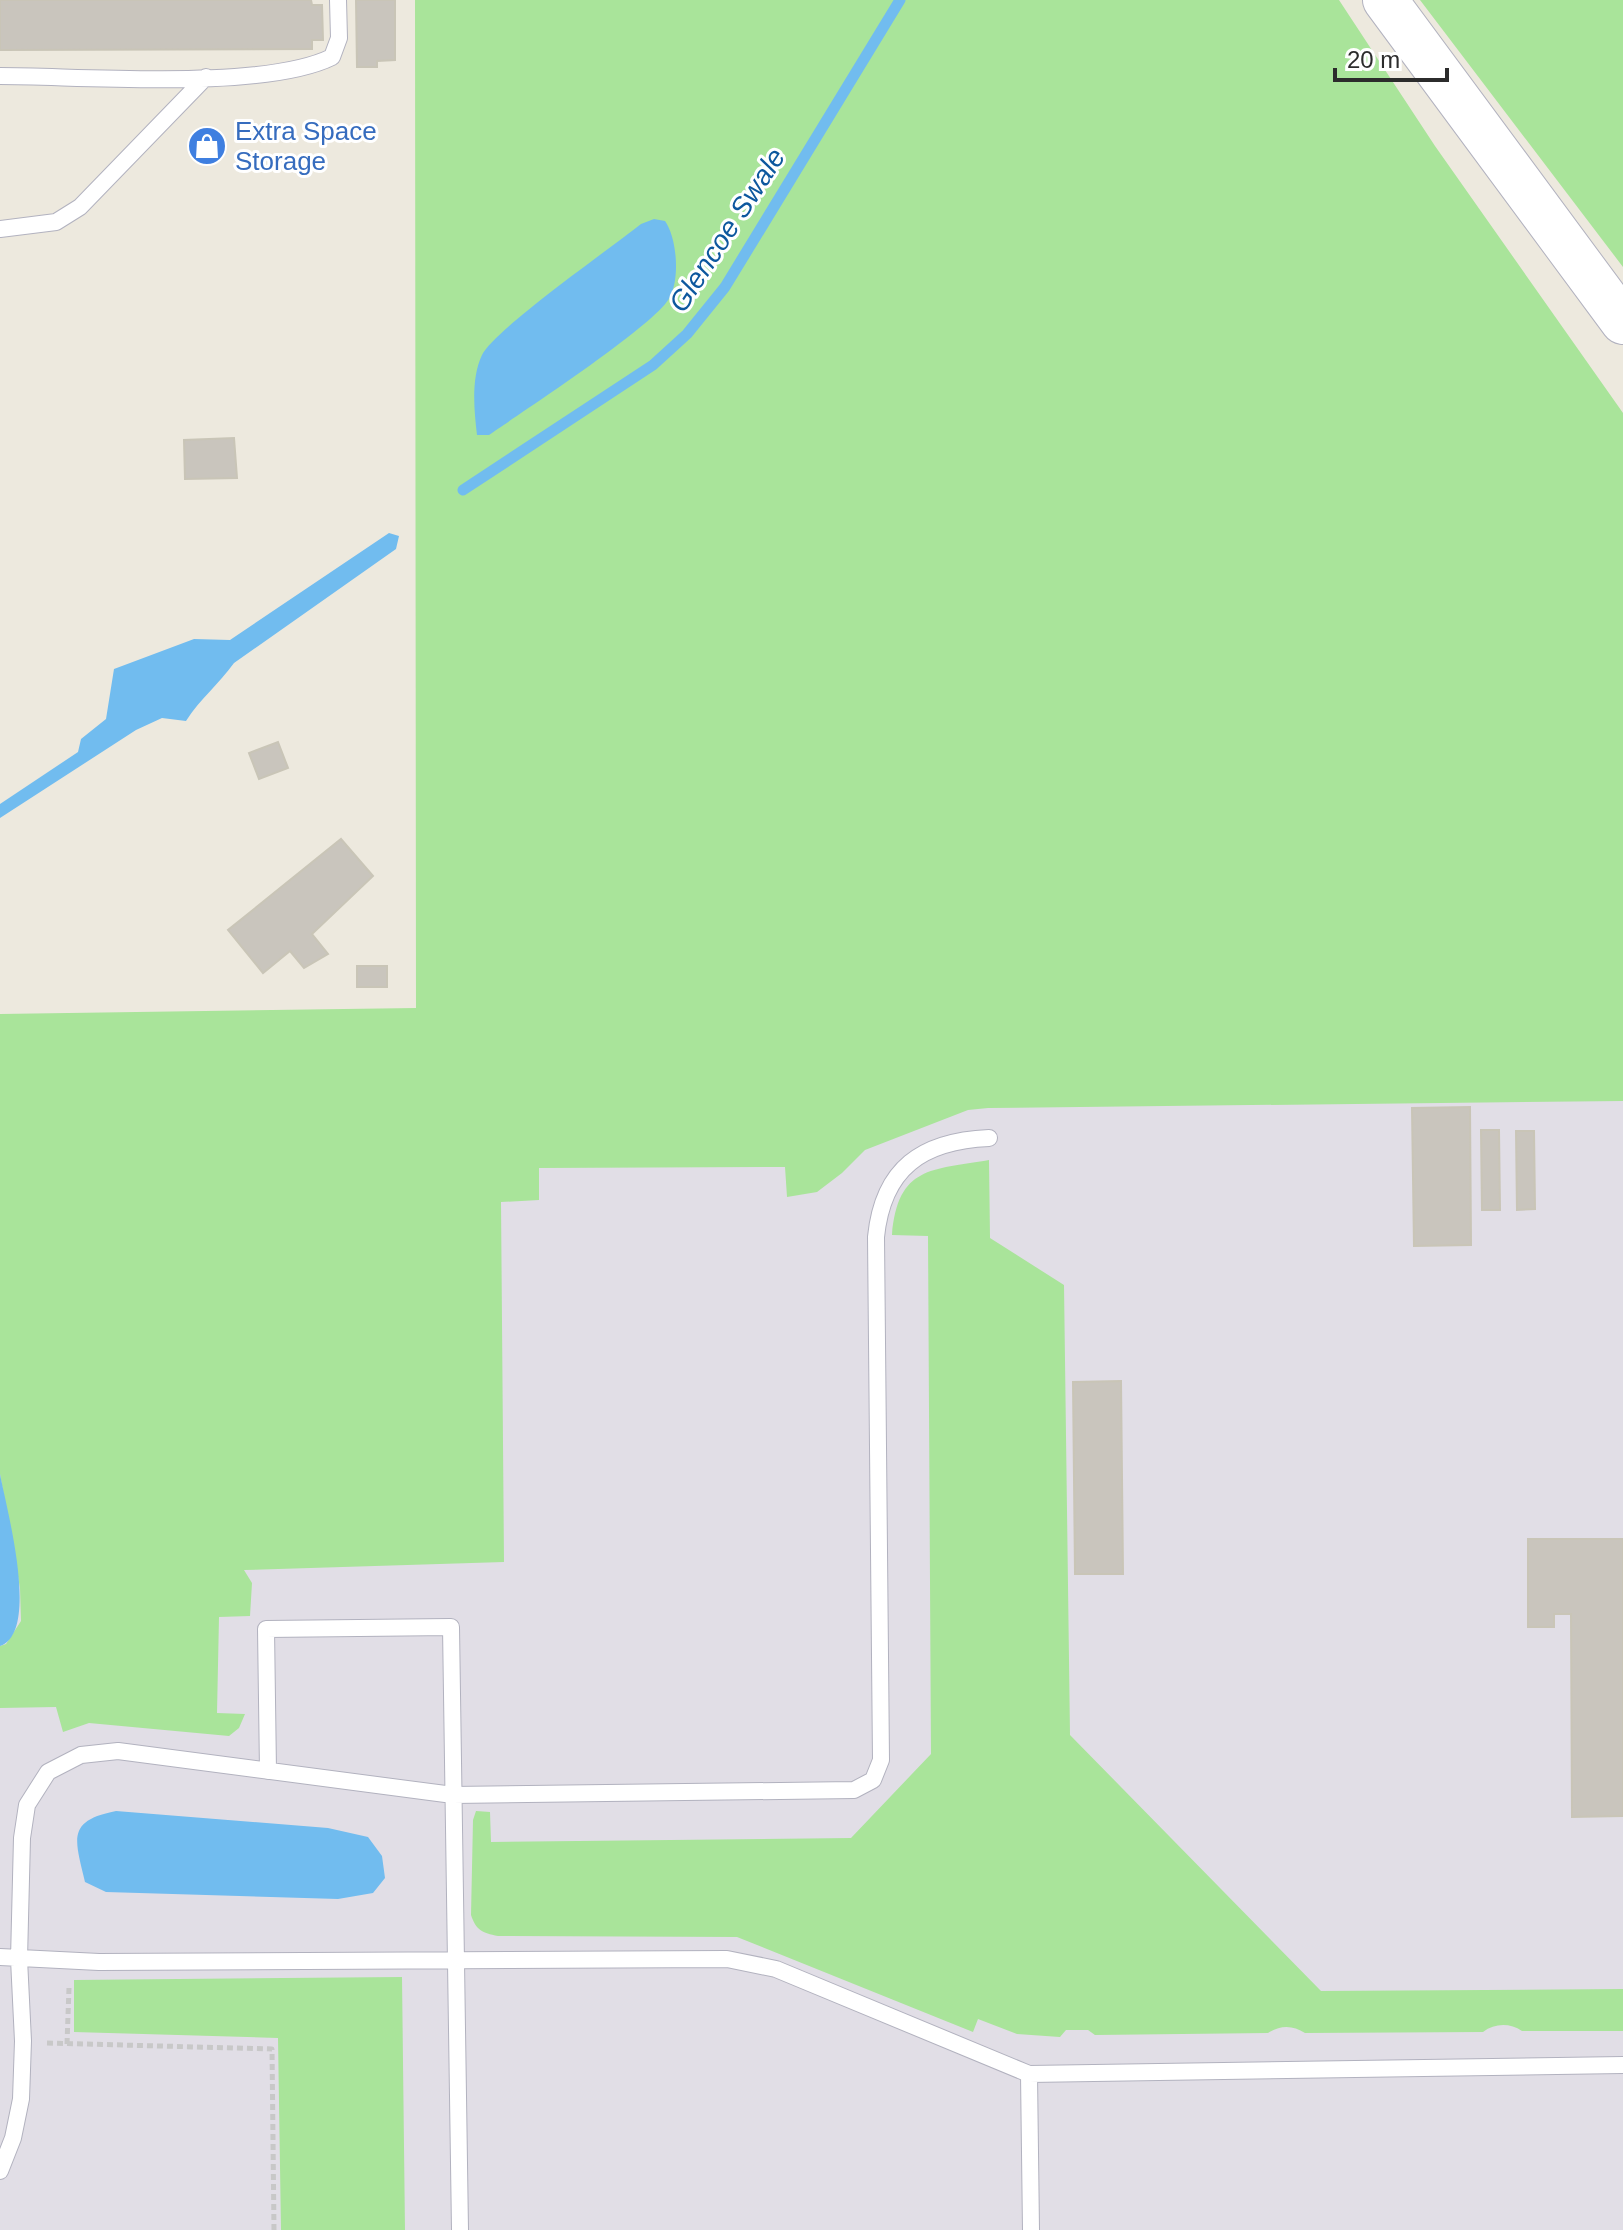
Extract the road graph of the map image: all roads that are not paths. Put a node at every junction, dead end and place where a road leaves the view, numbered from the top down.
1 (338, 0) edge
2 (1385, 0) edge
3 (0, 76) edge
4 (206, 77) junction
5 (0, 229) edge
6 (1623, 322) edge
7 (989, 1138) dead end
8 (268, 1771) junction
9 (453, 1795) junction
10 (0, 1957) edge
11 (19, 1959) junction
12 (457, 1959) junction
13 (1623, 2065) edge
14 (1029, 2074) junction
15 (0, 2171) edge
16 (460, 2230) edge
17 (1031, 2230) edge

1 - 4 lane
2 - 6 main road
3 - 4 lane
4 - 5 lane
7 - 9 lane
8 - 9 lane
8 - 9 lane
8 - 11 lane
9 - 12 lane
10 - 11 lane
11 - 12 lane
11 - 15 lane
12 - 14 lane
12 - 16 lane
13 - 14 lane
14 - 17 lane

